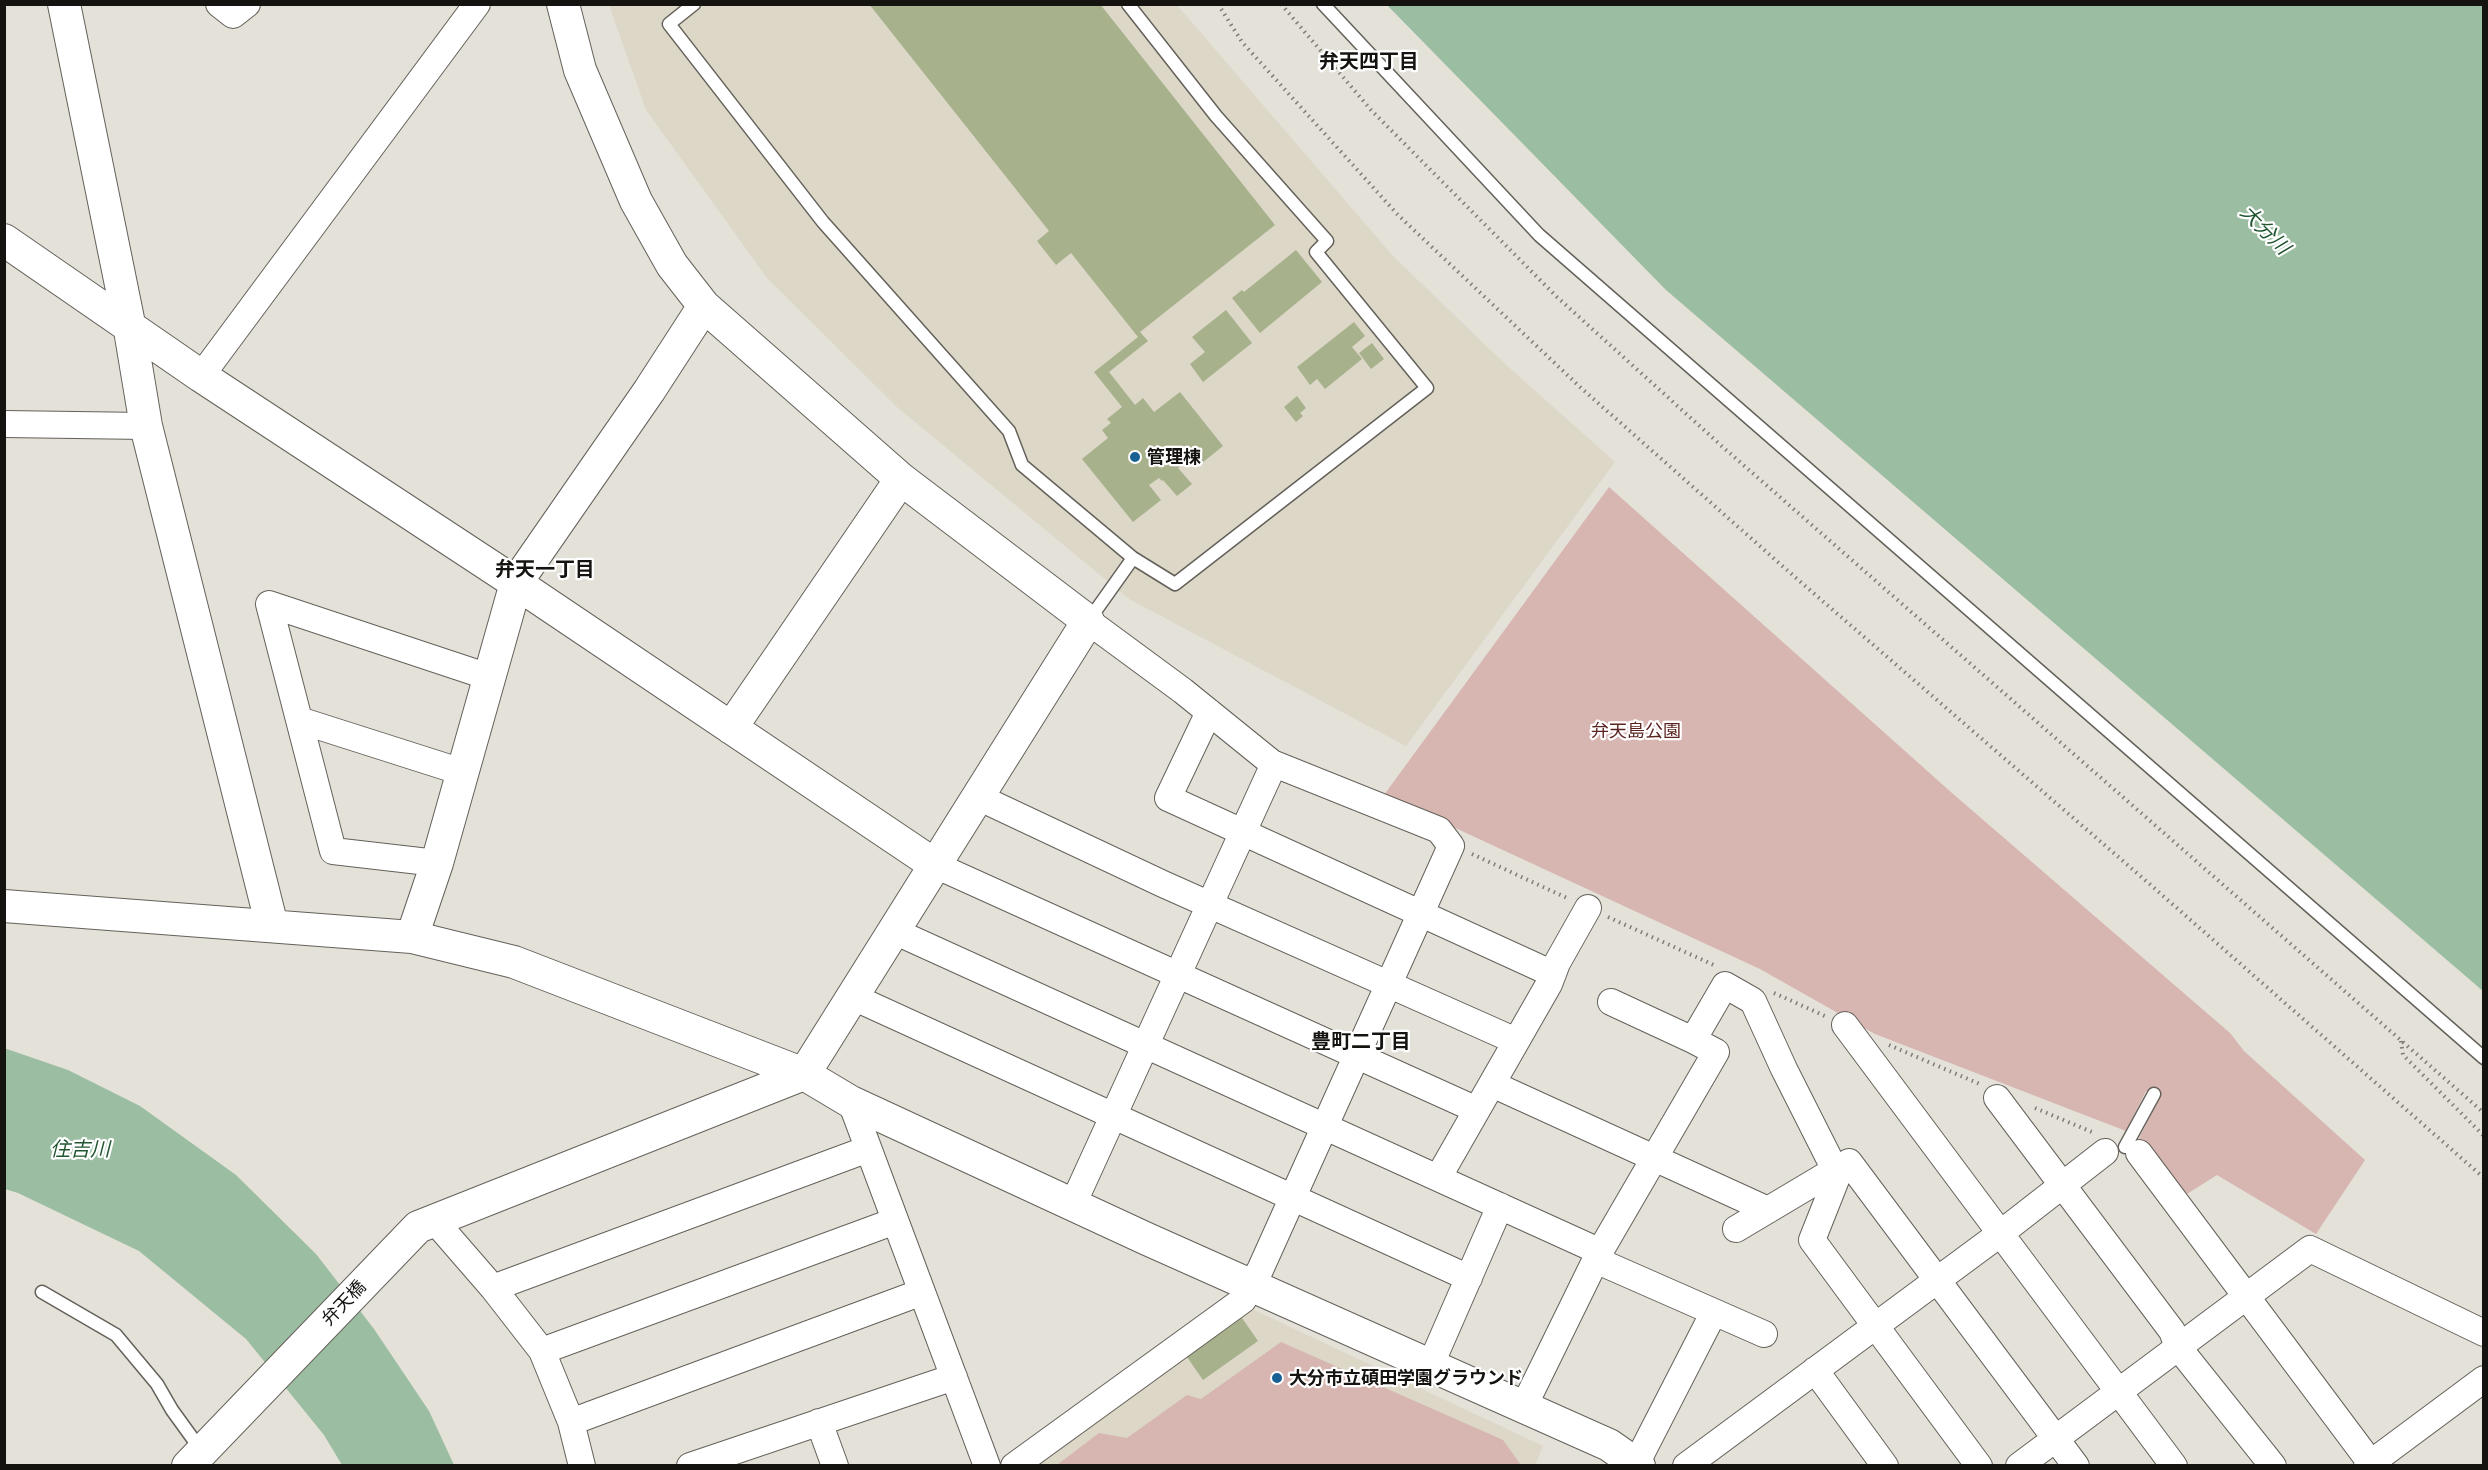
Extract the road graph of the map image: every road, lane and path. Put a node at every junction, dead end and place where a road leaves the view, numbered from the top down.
1 (64, 4) edge
2 (219, 4) edge
3 (247, 4) edge
4 (477, 4) edge
5 (562, 4) edge
6 (693, 4) edge
7 (1128, 4) edge
8 (1218, 4) edge
9 (1281, 4) edge
10 (1323, 4) edge
11 (4, 240) edge
12 (704, 306) junction
13 (129, 324) junction
14 (201, 376) junction
15 (4, 424) edge
16 (146, 426) junction
17 (901, 479) junction
18 (1133, 558) junction
19 (516, 583) junction
20 (1089, 621) junction
21 (489, 677) junction
22 (1209, 712) junction
23 (299, 720) junction
24 (730, 728) junction
25 (1274, 764) junction
26 (462, 772) junction
27 (978, 797) junction
28 (1243, 832) junction
29 (1451, 846) junction
30 (437, 863) junction
31 (935, 866) junction
32 (1210, 905) junction
33 (4, 906) edge
34 (1588, 908) junction
35 (1421, 913) junction
36 (272, 926) junction
37 (894, 931) junction
38 (412, 938) junction
39 (1722, 969) dead end
40 (1553, 974) junction
41 (1178, 975) junction
42 (1389, 984) junction
43 (1773, 992) dead end
44 (852, 997) junction
45 (1611, 1002) dead end
46 (1845, 1026) joint
47 (1693, 1040) junction
48 (1516, 1041) junction
49 (2402, 1041) junction
50 (1889, 1044) dead end
51 (1145, 1046) junction
52 (1357, 1056) junction
53 (2484, 1058) edge
54 (804, 1074) junction
55 (1492, 1084) junction
56 (1991, 1092) joint
57 (2154, 1094) dead end
58 (851, 1102) junction
59 (2030, 1106) dead end
60 (1477, 1110) junction
61 (2484, 1113) edge
62 (1114, 1116) junction
63 (1325, 1127) junction
64 (2484, 1136) edge
65 (868, 1149) junction
66 (2123, 1151) junction
67 (1654, 1158) junction
68 (1835, 1170) junction
69 (1438, 1178) junction
70 (2484, 1178) edge
71 (2063, 1185) junction
72 (1293, 1197) junction
73 (1073, 1204) junction
74 (1500, 1206) junction
75 (1768, 1210) junction
76 (895, 1221) junction
77 (426, 1223) junction
78 (1736, 1229) dead end
79 (2001, 1233) junction
80 (1598, 1255) junction
81 (1469, 1278) junction
82 (1937, 1280) junction
83 (1253, 1286) junction
84 (494, 1288) junction
85 (42, 1292) dead end
86 (922, 1292) junction
87 (2246, 1296) junction
88 (1714, 1312) junction
89 (1875, 1326) junction
90 (2484, 1333) edge
91 (1764, 1334) dead end
92 (2178, 1347) junction
93 (542, 1351) junction
94 (1431, 1364) junction
95 (1815, 1370) junction
96 (954, 1377) junction
97 (2484, 1379) edge
98 (2119, 1391) junction
99 (1524, 1406) junction
100 (571, 1422) junction
101 (819, 1422) junction
102 (2056, 1438) junction
103 (195, 1458) edge
104 (2370, 1464) edge
105 (1638, 1465) edge
106 (582, 1466) edge
107 (690, 1466) edge
108 (835, 1466) edge
109 (987, 1466) edge
110 (1014, 1466) edge
111 (1686, 1466) edge
112 (1885, 1466) edge
113 (1979, 1466) edge
114 (2019, 1466) edge
115 (2076, 1466) edge
116 (2174, 1466) edge
117 (2273, 1466) edge

1 - 13 street
2 - 3 street
4 - 14 street
5 - 12 street
6 - 18 lane
7 - 18 lane
8 - 70 path
9 - 49 path
10 - 53 lane
11 - 13 street
12 - 17 street
12 - 19 street
13 - 14 street
13 - 16 street
14 - 19 street
15 - 16 street
16 - 36 street
17 - 20 street
17 - 24 street
18 - 20 lane
19 - 21 street
19 - 24 street
20 - 22 street
20 - 27 street
21 - 23 street
21 - 26 street
22 - 25 street
22 - 28 street
23 - 26 street
23 - 30 street
24 - 31 street
25 - 28 street
25 - 29 street
26 - 30 street
27 - 31 street
27 - 32 street
28 - 32 street
28 - 35 street
29 - 34 path
29 - 35 street
30 - 38 street
31 - 37 street
31 - 41 street
32 - 41 street
32 - 42 street
33 - 36 street
34 - 39 path
34 - 40 street
35 - 40 street
35 - 42 street
36 - 38 street
37 - 44 street
37 - 51 street
38 - 54 street
40 - 48 street
41 - 51 street
41 - 52 street
42 - 48 street
42 - 52 street
43 - 46 path
44 - 54 street
44 - 62 street
45 - 47 street
46 - 79 street
47 - 67 street
47 - 68 street
48 - 55 street
49 - 61 path
49 - 64 path
50 - 56 path
51 - 62 street
51 - 63 street
52 - 60 street
52 - 63 street
54 - 58 street
54 - 77 street
55 - 60 street
55 - 67 street
56 - 71 street
57 - 66 lane
58 - 65 street
58 - 73 street
59 - 66 path
60 - 69 street
62 - 72 street
62 - 73 street
63 - 69 street
63 - 72 street
65 - 76 street
65 - 84 street
66 - 71 street
66 - 87 street
67 - 75 street
67 - 80 street
68 - 75 street
68 - 82 street
68 - 89 street
69 - 74 street
71 - 79 street
71 - 92 street
72 - 81 street
72 - 83 street
73 - 83 street
74 - 80 street
74 - 81 street
75 - 78 street
76 - 86 street
76 - 93 street
77 - 84 street
77 - 103 street, 弁天橋
79 - 82 street
79 - 98 street
80 - 88 street
80 - 99 street
81 - 94 street
82 - 89 street
82 - 102 street
83 - 94 street
83 - 110 street
84 - 93 street
85 - 103 lane
86 - 96 street
86 - 100 street
87 - 90 street
87 - 92 street
87 - 104 street
88 - 91 street
88 - 105 street
89 - 95 street
89 - 113 street
92 - 98 street
92 - 117 street
93 - 100 street
94 - 99 street
95 - 111 street
95 - 112 street
96 - 101 street
96 - 109 street
97 - 104 street
98 - 102 street
98 - 116 street
99 - 105 street
100 - 106 street
101 - 107 street
101 - 108 street
102 - 114 street
102 - 115 street

